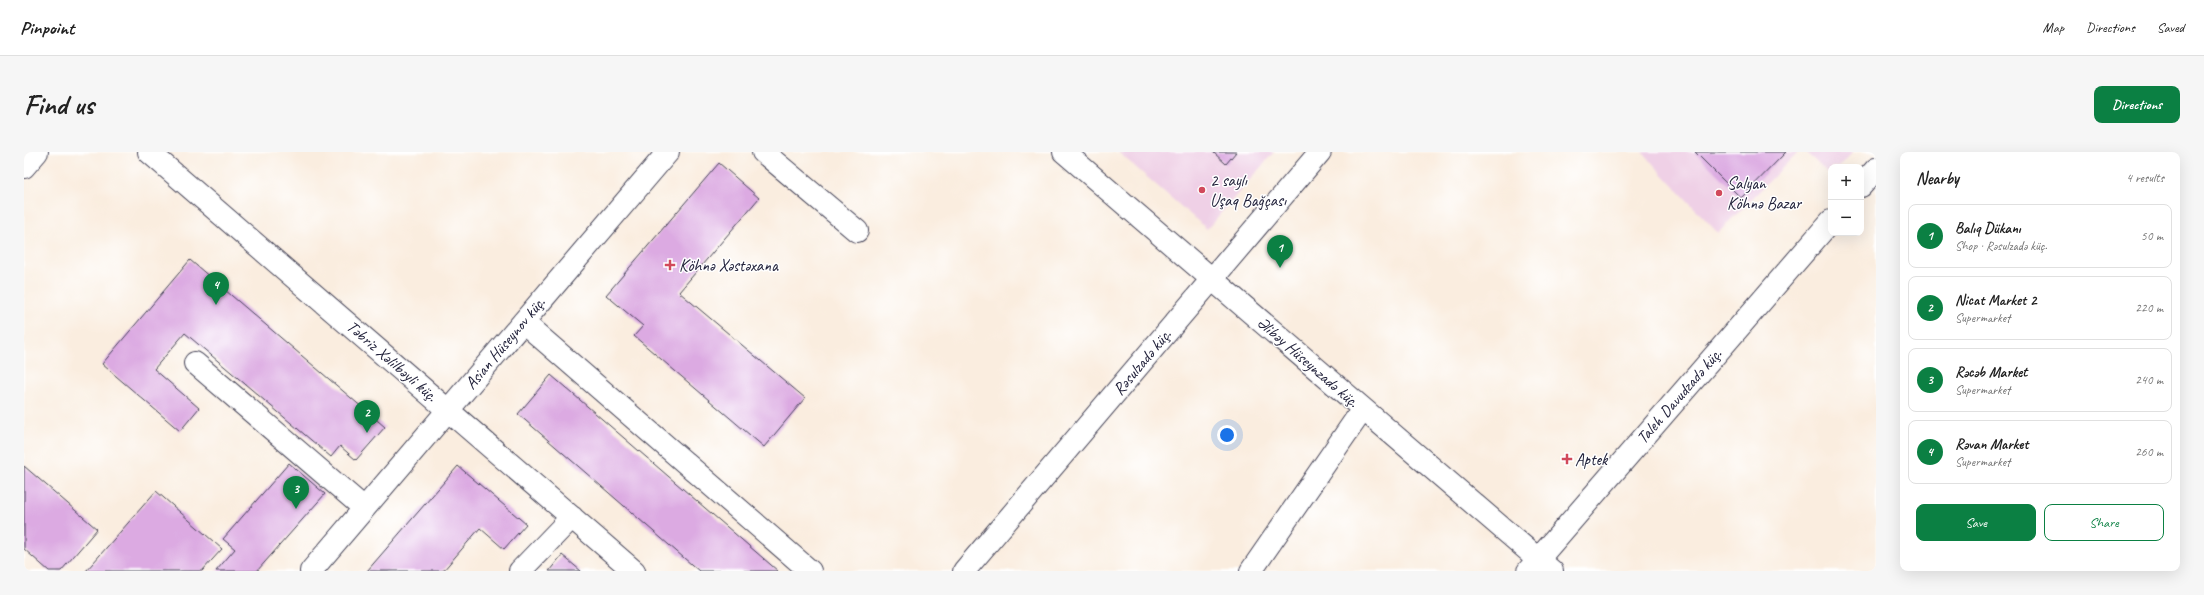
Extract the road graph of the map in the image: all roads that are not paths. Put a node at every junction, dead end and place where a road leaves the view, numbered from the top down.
1 (37, 152) edge
2 (149, 152) edge
3 (668, 152) edge
4 (763, 152) edge
5 (1064, 152) edge
6 (1320, 152) edge
7 (24, 167) edge
8 (1876, 169) edge
9 (1864, 183) edge
10 (1828, 225) edge
11 (858, 231) dead end
12 (1212, 279) junction
13 (523, 322) junction
14 (195, 363) dead end
15 (1363, 409) junction
16 (448, 410) junction
17 (364, 508) junction
18 (572, 517) junction
19 (1539, 567) edge
20 (311, 571) edge
21 (520, 571) edge
22 (634, 571) edge
23 (810, 571) edge
24 (964, 571) edge
25 (1251, 571) edge

1 - 7 street
2 - 16 street, Təbriz Xəlilbəyli küç.
3 - 13 street, Asian Hüseynov küç.
4 - 11 street
5 - 12 street, Əlibəy Hüseynzadə küç.
6 - 12 street, Rəsulzadə küç.
8 - 9 street
10 - 19 street, Taleh Davudzadə küç.
12 - 15 street, Əlibəy Hüseynzadə küç.
12 - 24 street, Rəsulzadə küç.
13 - 16 street, Asian Hüseynov küç.
13 - 23 street
14 - 17 street
15 - 19 street, Əlibəy Hüseynzadə küç.
15 - 25 street
16 - 17 street, Asian Hüseynov küç.
16 - 18 street, Təbriz Xəlilbəyli küç.
17 - 20 street, Asian Hüseynov küç.
18 - 21 street
18 - 22 street, Təbriz Xəlilbəyli küç.

